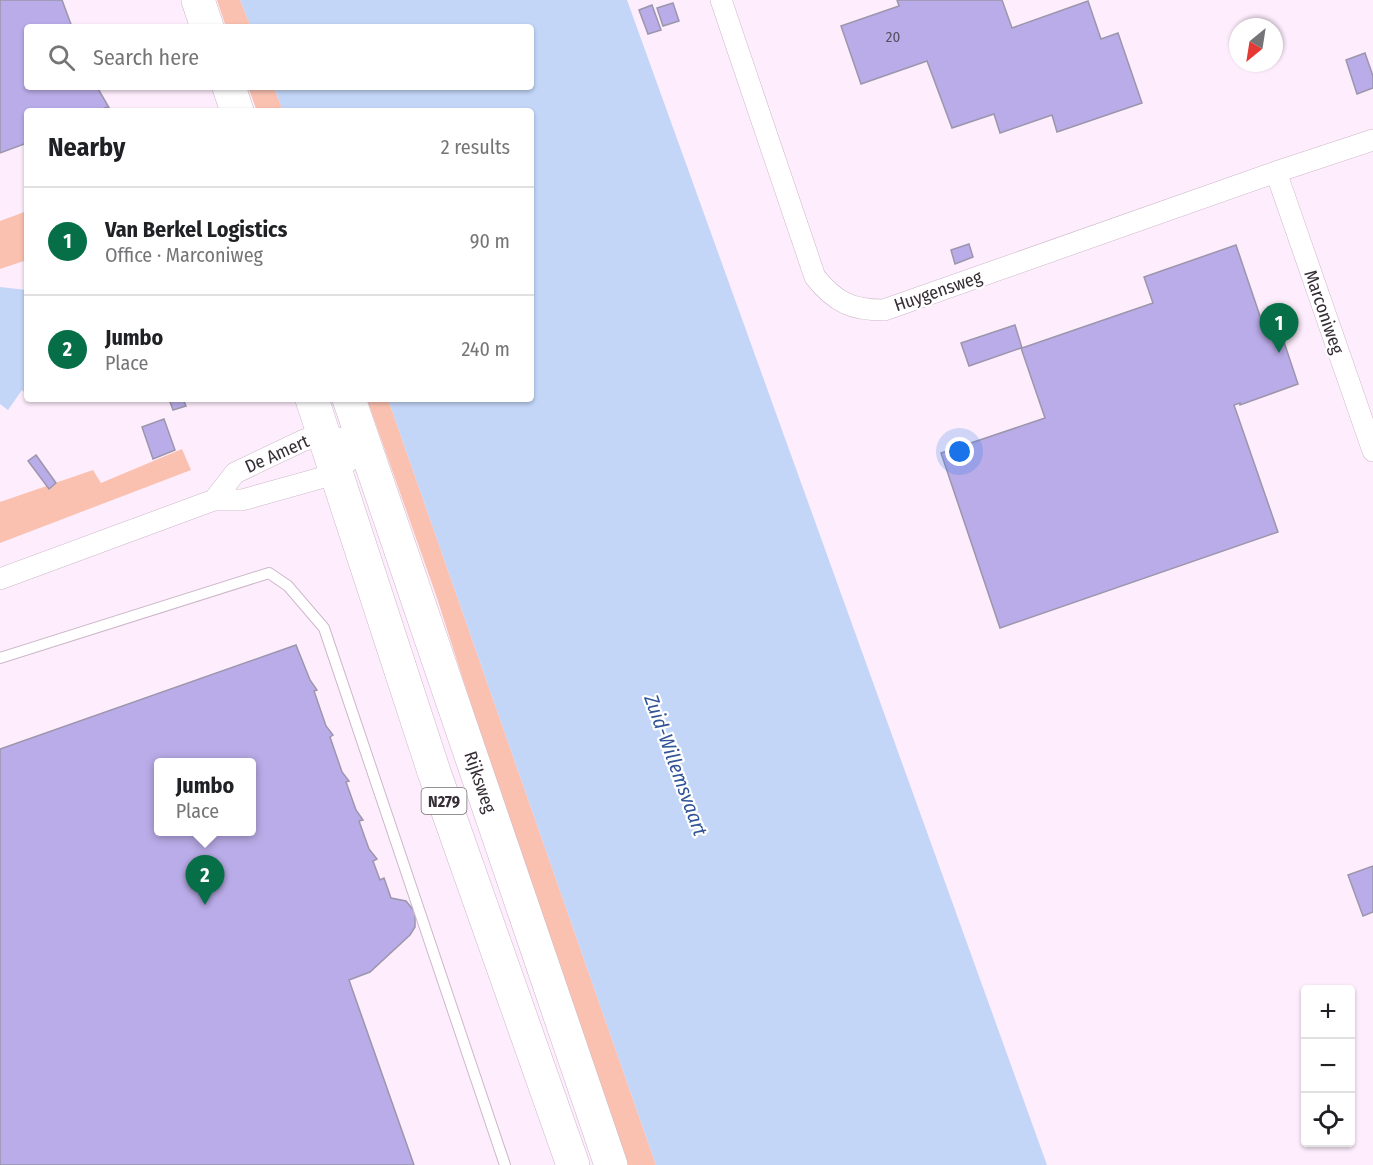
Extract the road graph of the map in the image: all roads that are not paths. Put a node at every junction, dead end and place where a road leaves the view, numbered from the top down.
1 (198, 0) edge
2 (721, 0) edge
3 (206, 24) edge
4 (230, 90) edge
5 (236, 108) edge
6 (1373, 140) edge
7 (1276, 172) junction
8 (313, 402) edge
9 (350, 402) edge
10 (322, 434) junction
11 (365, 445) junction
12 (1373, 451) edge
13 (335, 474) junction
14 (214, 500) junction
15 (0, 579) edge
16 (0, 658) edge
17 (505, 1165) edge
18 (573, 1165) edge
19 (611, 1165) edge

1 - 3 main road
2 - 7 street, Huygensweg
4 - 5 main road
6 - 7 street, Huygensweg
7 - 12 street, Marconiweg
8 - 10 main road, N279
9 - 11 main road, Rijksweg / N279
10 - 11 street, De Amert
10 - 13 main road, N279
10 - 14 street, De Amert
11 - 13 street, De Amert
11 - 19 main road, Rijksweg / N279
13 - 14 street, De Amert
13 - 18 main road, N279
14 - 15 street, De Amert
16 - 17 lane

